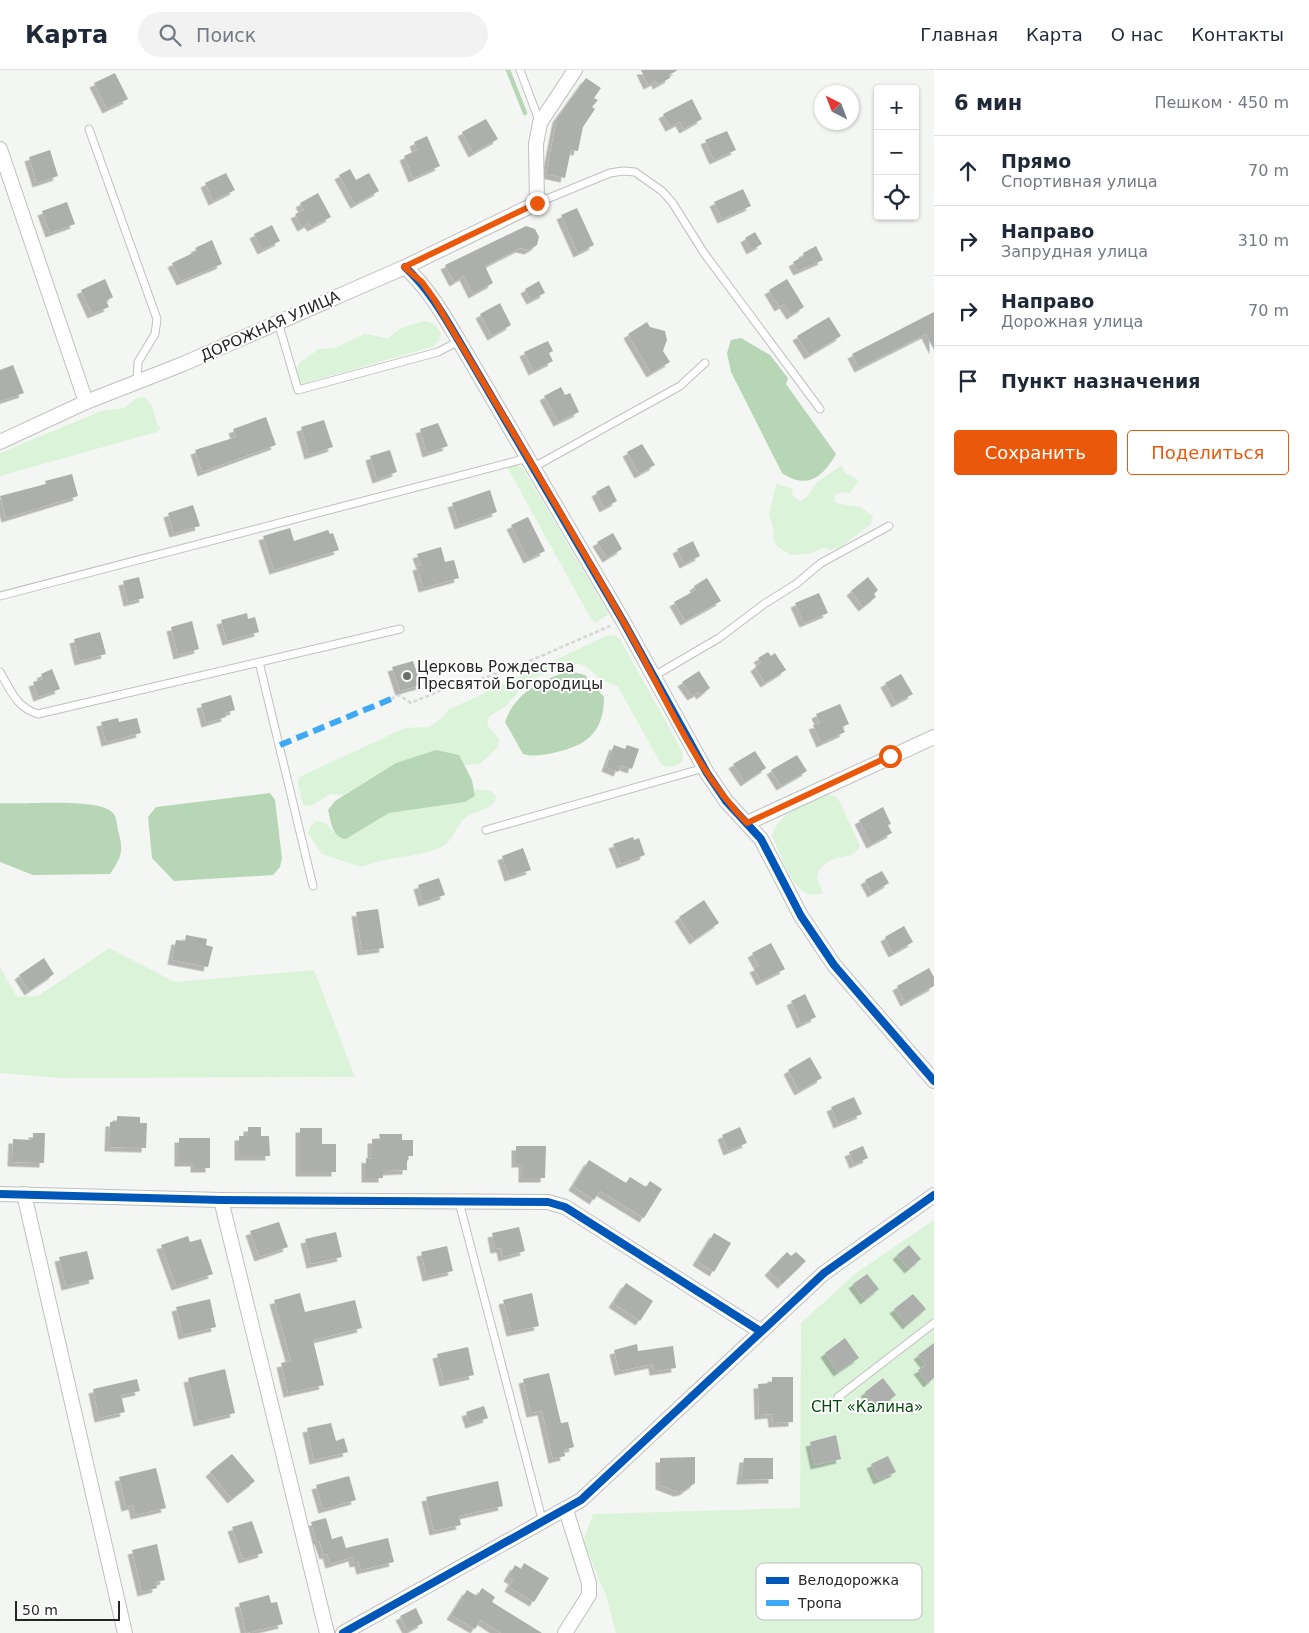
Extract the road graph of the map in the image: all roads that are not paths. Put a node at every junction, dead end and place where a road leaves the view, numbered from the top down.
1 (520, 70) edge
2 (575, 70) edge
3 (540, 123) junction
4 (89, 129) dead end
5 (0, 149) edge
6 (537, 203) junction
7 (404, 267) junction
8 (278, 322) junction
9 (459, 341) junction
10 (705, 363) dead end
11 (137, 382) junction
12 (86, 402) junction
13 (820, 409) dead end
14 (0, 442) edge
15 (531, 462) junction
16 (889, 526) dead end
17 (0, 596) edge
18 (400, 629) dead end
19 (260, 662) junction
20 (0, 672) edge
21 (654, 676) junction
22 (934, 737) edge
23 (704, 768) junction
24 (747, 823) junction
25 (486, 830) dead end
26 (313, 886) dead end
27 (934, 1081) edge
28 (0, 1194) edge
29 (24, 1194) junction
30 (934, 1195) edge
31 (222, 1200) junction
32 (459, 1202) junction
33 (934, 1323) edge
34 (760, 1331) junction
35 (838, 1397) dead end
36 (566, 1510) junction
37 (542, 1523) junction
38 (125, 1633) edge
39 (327, 1633) edge
40 (343, 1633) edge
41 (564, 1633) edge

1 - 3 lane
2 - 3 street
3 - 6 street
4 - 11 lane
5 - 12 street
6 - 7 street, ДОРОЖНАЯ УЛИЦА
6 - 13 lane
7 - 8 street, ДОРОЖНАЯ УЛИЦА
7 - 9 street
8 - 9 lane
8 - 11 street, ДОРОЖНАЯ УЛИЦА
9 - 15 street
10 - 15 lane
11 - 12 street, ДОРОЖНАЯ УЛИЦА
12 - 14 street, ДОРОЖНАЯ УЛИЦА
15 - 17 lane
15 - 21 street
16 - 21 lane
18 - 19 lane
19 - 20 lane
19 - 26 lane
21 - 23 street
22 - 24 street
23 - 24 street
23 - 25 lane
24 - 27 street
28 - 29 street
29 - 31 street
29 - 38 street
30 - 34 street
31 - 32 street
31 - 39 street
32 - 34 street
32 - 37 lane
33 - 35 lane
34 - 36 street
36 - 37 street
36 - 41 street
37 - 40 street

